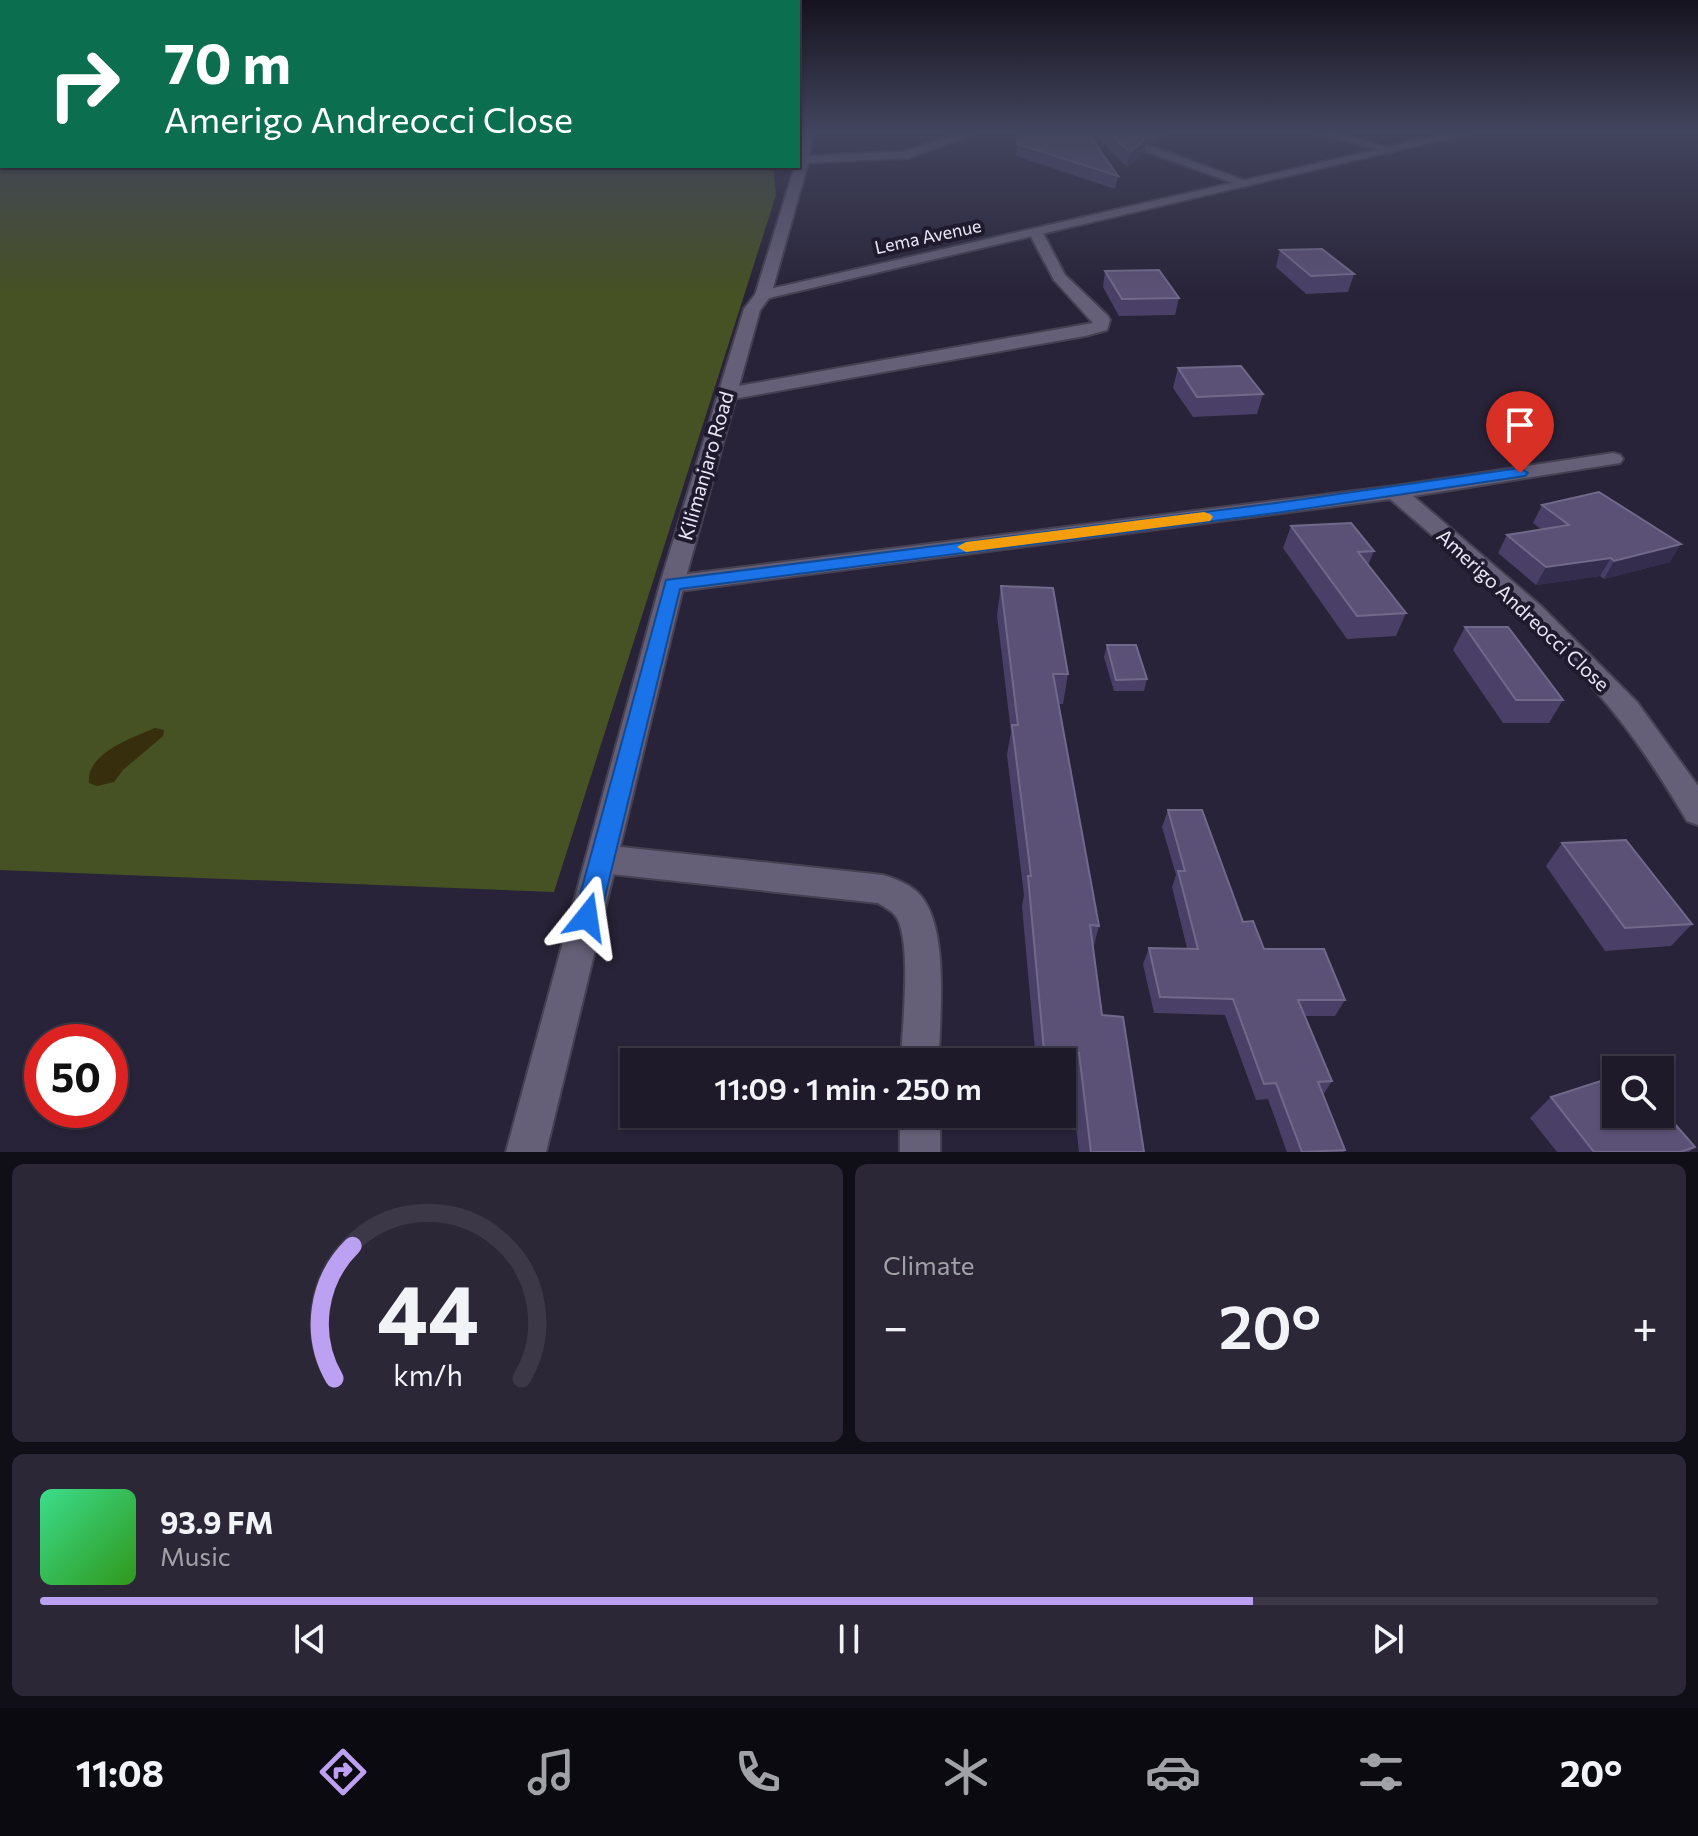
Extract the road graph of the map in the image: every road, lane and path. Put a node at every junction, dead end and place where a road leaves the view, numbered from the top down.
1 (794, 185) edge
2 (1245, 185) edge
3 (1036, 233) junction
4 (763, 295) junction
5 (727, 394) junction
6 (1613, 459) dead end
7 (1395, 492) junction
8 (672, 584) junction
9 (1698, 812) edge
10 (602, 859) junction
11 (920, 1048) edge
12 (920, 1128) edge
13 (526, 1152) edge
14 (920, 1152) edge

1 - 4 street, Kilimanjaro Road
2 - 3 street, Lema Avenue
3 - 4 street, Lema Avenue
3 - 5 street
4 - 5 street, Kilimanjaro Road
5 - 8 street, Kilimanjaro Road
6 - 7 street
7 - 8 street
7 - 9 street, Amerigo Andreocci Close
8 - 10 street, Kilimanjaro Road
10 - 11 street
10 - 13 street, Kilimanjaro Road
12 - 14 street

